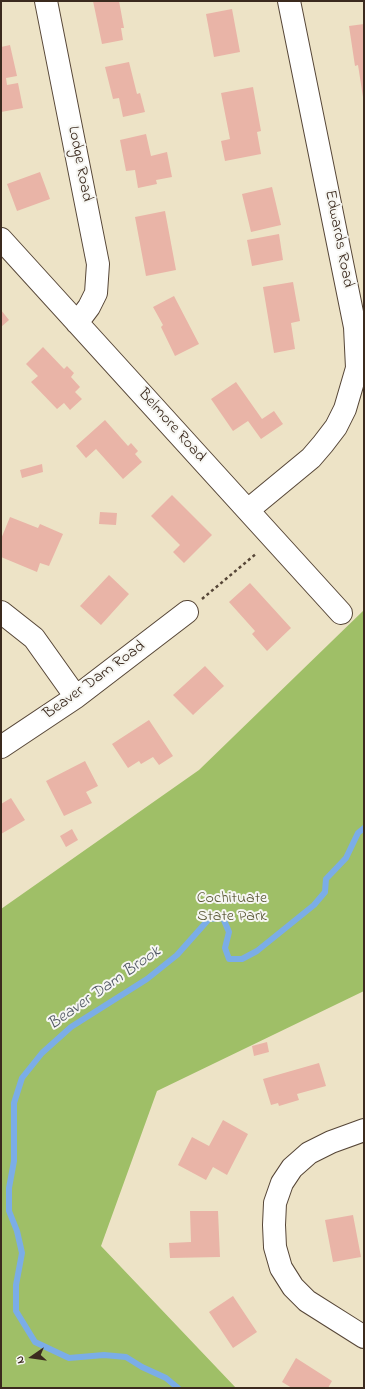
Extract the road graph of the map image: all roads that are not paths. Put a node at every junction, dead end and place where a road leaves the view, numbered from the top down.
1 (46, 1) edge
2 (289, 1) edge
3 (1, 239) edge
4 (77, 323) junction
5 (248, 510) junction
6 (1, 612) edge
7 (341, 613) dead end
8 (182, 615) road end
9 (76, 697) junction
10 (1, 747) edge
11 (364, 1130) edge
12 (364, 1337) edge

1 - 4 street, Lodge Road
2 - 5 street, Edwards Road
3 - 4 street, Belmore Road
4 - 5 street, Belmore Road
5 - 7 street, Belmore Road
6 - 9 street
8 - 9 street, Beaver Dam Road
9 - 10 street, Beaver Dam Road
11 - 12 street

